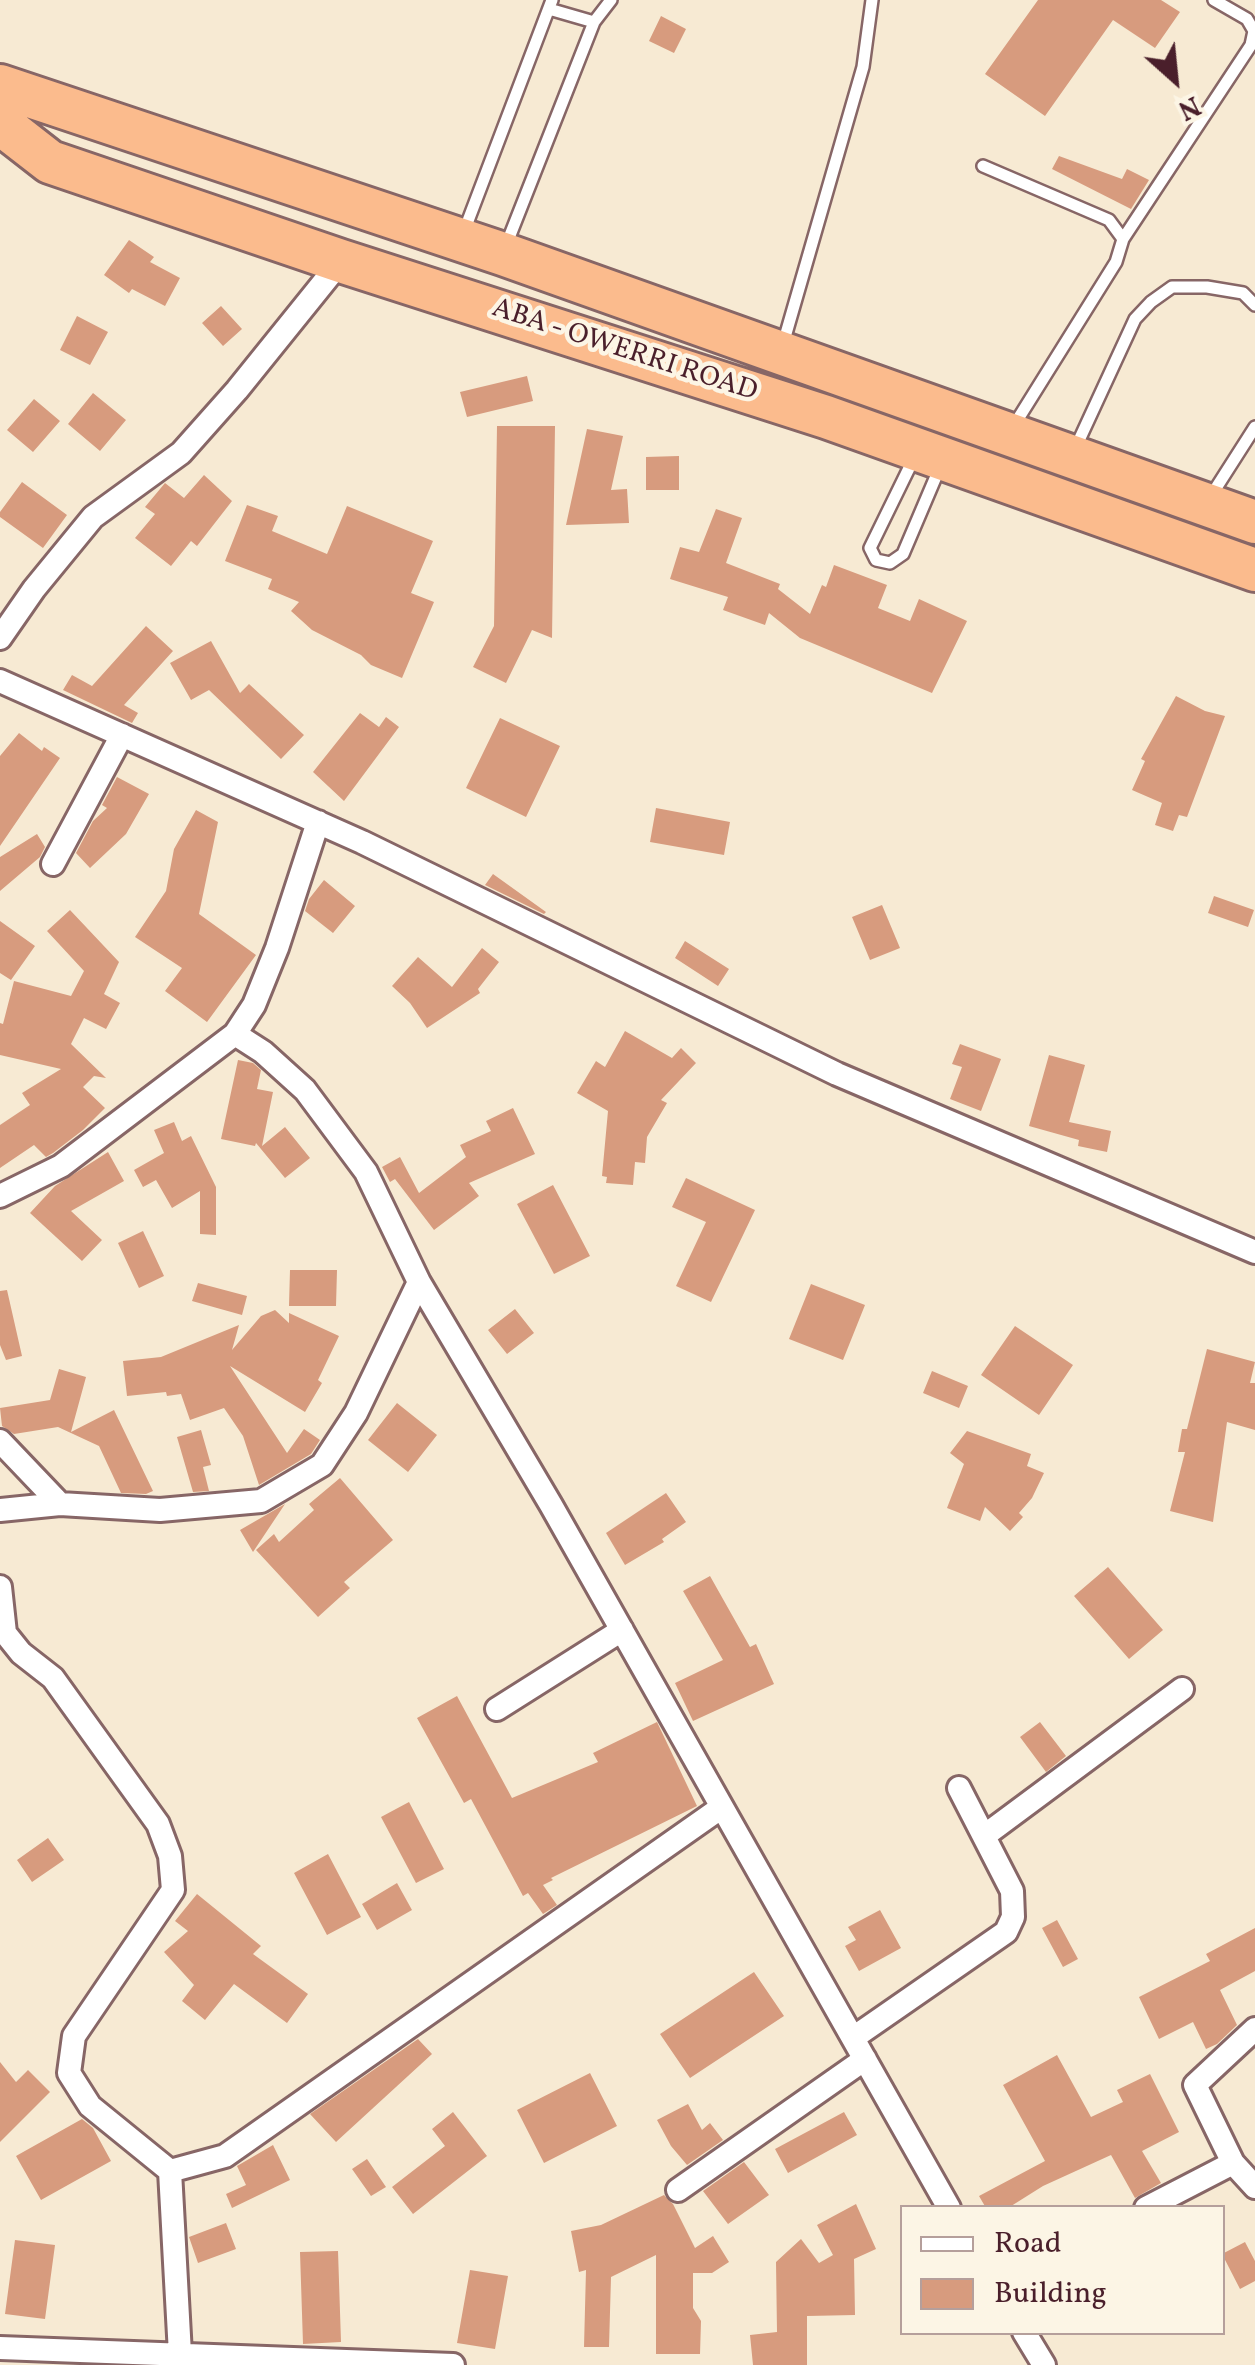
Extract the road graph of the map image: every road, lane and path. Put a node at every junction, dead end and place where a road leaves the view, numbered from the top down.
1 (611, 0) edge
2 (872, 0) edge
3 (1214, 0) edge
4 (550, 4) edge
5 (594, 22) junction
6 (0, 86) edge
7 (0, 124) edge
8 (982, 166) dead end
9 (460, 240) junction
10 (1122, 240) junction
11 (503, 254) junction
12 (341, 261) junction
13 (1255, 305) edge
14 (780, 353) junction
15 (1255, 427) edge
16 (1008, 434) junction
17 (931, 455) junction
18 (1072, 457) junction
19 (1206, 504) junction
20 (1255, 522) edge
21 (1255, 570) edge
22 (0, 638) edge
23 (0, 681) edge
24 (122, 735) junction
25 (318, 822) junction
26 (52, 864) dead end
27 (235, 1034) junction
28 (0, 1196) edge
29 (1255, 1252) edge
30 (419, 1282) junction
31 (0, 1441) edge
32 (60, 1504) junction
33 (0, 1510) edge
34 (0, 1587) edge
35 (622, 1630) junction
36 (1182, 1689) dead end
37 (497, 1709) dead end
38 (959, 1788) dead end
39 (722, 1807) junction
40 (984, 1836) junction
41 (1255, 2029) edge
42 (859, 2049) junction
43 (1233, 2163) junction
44 (170, 2171) junction
45 (1255, 2187) edge
46 (678, 2190) dead end
47 (947, 2205) edge
48 (1152, 2205) edge
49 (1026, 2335) edge
50 (0, 2348) edge
51 (180, 2354) junction
52 (108, 2358) edge
53 (453, 2365) edge
54 (1044, 2365) edge

1 - 5 lane
2 - 14 lane
3 - 10 lane
4 - 5 lane
4 - 9 lane
5 - 11 lane
6 - 9 highway, ABA - OWERRI ROAD
7 - 12 highway, ABA - OWERRI ROAD
8 - 10 lane
9 - 11 highway, ABA - OWERRI ROAD
10 - 16 lane
11 - 14 highway, ABA - OWERRI ROAD
12 - 17 highway, ABA - OWERRI ROAD
12 - 22 street
13 - 18 lane
14 - 16 highway, ABA - OWERRI ROAD
15 - 19 lane
16 - 18 highway, ABA - OWERRI ROAD
17 - 17 lane
17 - 21 highway, ABA - OWERRI ROAD
18 - 19 highway, ABA - OWERRI ROAD
19 - 20 highway, ABA - OWERRI ROAD
23 - 24 street
24 - 25 street
24 - 26 street
25 - 27 street
25 - 29 street
27 - 28 street
27 - 30 street
30 - 32 street
30 - 35 street
31 - 32 street
32 - 33 street
34 - 44 street
35 - 37 street
35 - 39 street
36 - 40 street
38 - 40 street
39 - 42 street
39 - 44 street
40 - 42 street
41 - 43 street
42 - 46 street
42 - 47 street
43 - 45 street
43 - 48 street
44 - 51 street
49 - 54 street
50 - 52 street
51 - 52 street
51 - 53 street

